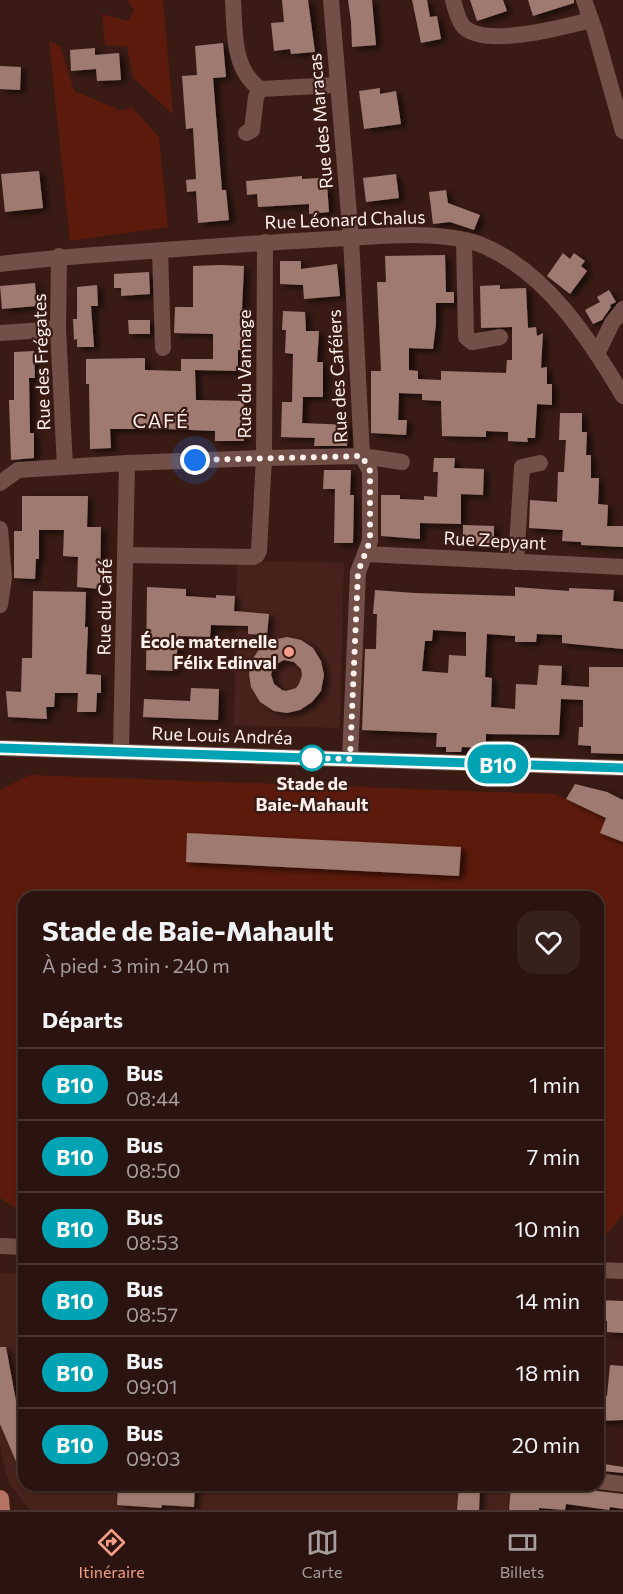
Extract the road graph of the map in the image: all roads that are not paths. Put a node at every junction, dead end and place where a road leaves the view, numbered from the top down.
1 (233, 0) edge
2 (331, 0) edge
3 (453, 0) edge
4 (584, 0) edge
5 (591, 20) junction
6 (338, 85) junction
7 (260, 89) junction
8 (623, 131) edge
9 (246, 133) dead end
10 (351, 238) junction
11 (464, 240) junction
12 (265, 242) junction
13 (160, 250) junction
14 (59, 256) junction
15 (0, 264) edge
16 (623, 309) edge
17 (612, 323) junction
18 (58, 329) junction
19 (582, 332) junction
20 (0, 333) edge
21 (500, 337) dead end
22 (163, 348) dead end
23 (597, 354) junction
24 (623, 396) edge
25 (362, 456) junction
26 (264, 458) junction
27 (402, 462) dead end
28 (127, 463) junction
29 (540, 463) dead end
30 (65, 466) junction
31 (0, 483) edge
32 (0, 529) edge
33 (366, 554) junction
34 (126, 555) junction
35 (516, 562) junction
36 (623, 567) edge
37 (0, 605) edge
38 (0, 748) edge
39 (121, 752) junction
40 (350, 759) junction
41 (623, 768) edge
42 (0, 1246) edge
43 (18, 1247) edge
44 (604, 1270) edge
45 (623, 1270) edge
46 (604, 1482) edge
47 (623, 1484) edge
48 (0, 1499) edge
49 (1, 1510) edge
50 (11, 1510) edge

1 - 7 street
2 - 6 street, Rue des Maracas
3 - 5 street
4 - 5 street
5 - 8 street
6 - 7 street
6 - 10 street, Rue des Maracas
7 - 9 street
10 - 11 street, Rue Léonard Chalus
10 - 12 street, Rue Léonard Chalus
10 - 25 street, Rue des Caféiers
11 - 19 street, Rue Léonard Chalus
11 - 21 street
12 - 13 street, Rue Léonard Chalus
12 - 26 street, Rue du Vannage
13 - 14 street, Rue Léonard Chalus
13 - 22 street
14 - 15 street, Rue Léonard Chalus
14 - 18 street, Rue des Frégates
16 - 17 street
17 - 19 street
17 - 23 street
18 - 20 street
18 - 30 street, Rue des Frégates
19 - 23 street, Rue Léonard Chalus
23 - 24 street, Rue Léonard Chalus
25 - 26 street
25 - 27 street
25 - 33 street, Rue des Caféiers
26 - 28 street
26 - 34 street, Rue du Vannage
28 - 30 street
28 - 34 street, Rue du Café
29 - 35 street
30 - 31 street
32 - 37 street
33 - 35 street, Rue Zepyant
33 - 40 street, Rue des Caféiers
34 - 39 street, Rue du Café
35 - 36 street, Rue Zepyant
38 - 39 street, Rue Louis Andréa
39 - 40 street, Rue Louis Andréa
40 - 41 street, Rue Louis Andréa
42 - 43 street
44 - 45 street
46 - 47 street
48 - 49 main road
48 - 50 street

